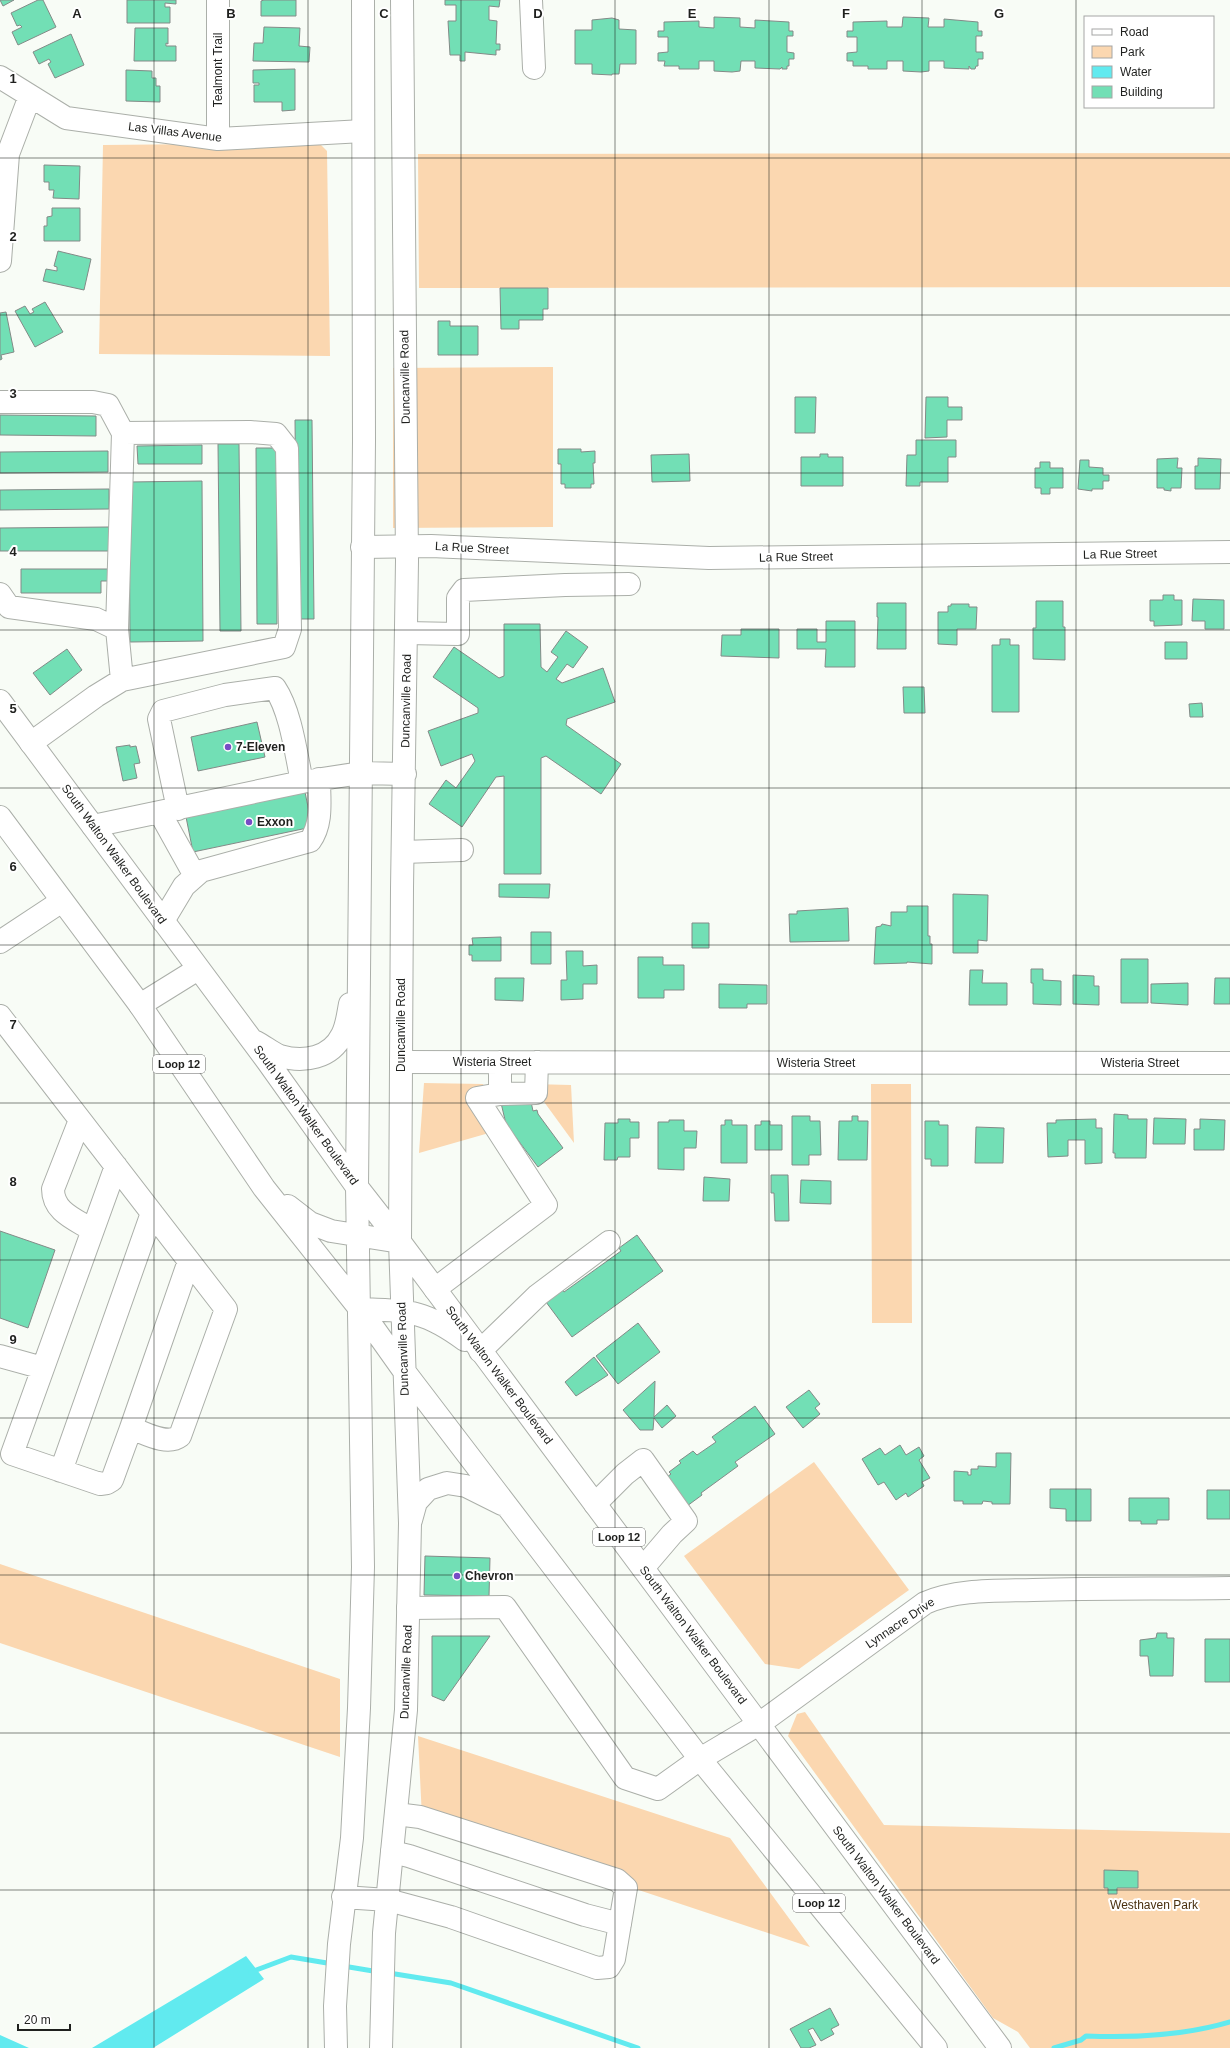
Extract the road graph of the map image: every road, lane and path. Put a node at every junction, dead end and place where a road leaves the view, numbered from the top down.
1 (218, 0) edge
2 (363, 0) edge
3 (402, 0) edge
4 (532, 0) edge
5 (534, 68) dead end
6 (0, 77) edge
7 (30, 96) junction
8 (363, 131) junction
9 (218, 139) junction
10 (0, 261) edge
11 (0, 402) edge
12 (123, 433) junction
13 (407, 546) junction
14 (362, 547) junction
15 (1230, 552) edge
16 (629, 584) dead end
17 (0, 594) edge
18 (117, 629) junction
19 (406, 633) junction
20 (122, 680) junction
21 (0, 701) edge
22 (32, 743) junction
23 (361, 773) junction
24 (405, 774) junction
25 (310, 781) junction
26 (169, 811) junction
27 (0, 817) edge
28 (93, 826) junction
29 (462, 850) dead end
30 (403, 852) junction
31 (195, 876) junction
32 (62, 900) junction
33 (163, 921) junction
34 (0, 942) edge
35 (198, 969) junction
36 (359, 980) junction
37 (140, 1006) junction
38 (0, 1016) edge
39 (250, 1038) junction
40 (401, 1062) junction
41 (500, 1062) junction
42 (537, 1062) junction
43 (1230, 1063) edge
44 (500, 1094) junction
45 (80, 1120) junction
46 (116, 1166) junction
47 (357, 1187) junction
48 (264, 1188) junction
49 (152, 1213) junction
50 (92, 1230) junction
51 (358, 1237) junction
52 (400, 1242) junction
53 (609, 1242) dead end
54 (189, 1261) junction
55 (435, 1289) junction
56 (360, 1309) junction
57 (402, 1310) junction
58 (480, 1350) junction
59 (0, 1356) edge
60 (43, 1368) junction
61 (404, 1371) junction
62 (131, 1428) junction
63 (6, 1452) edge
64 (61, 1471) junction
65 (594, 1504) junction
66 (509, 1508) junction
67 (410, 1523) junction
68 (643, 1568) junction
69 (1230, 1588) edge
70 (408, 1608) junction
71 (759, 1724) junction
72 (700, 1759) junction
73 (396, 1814) junction
74 (392, 1852) junction
75 (388, 1900) junction
76 (343, 1903) junction
77 (620, 1924) junction
78 (336, 2048) edge
79 (381, 2048) edge
80 (936, 2048) edge
81 (1000, 2048) edge

1 - 9 main road, Tealmont Trail
2 - 8 main road
3 - 13 main road, Duncanville Road
4 - 5 main road
6 - 7 main road, Las Villas Avenue
7 - 9 main road, Las Villas Avenue
7 - 10 main road
8 - 9 main road, Las Villas Avenue
8 - 14 main road
11 - 12 main road
12 - 18 main road
12 - 20 main road
13 - 14 main road, La Rue Street
13 - 15 main road, La Rue Street
13 - 19 main road, Duncanville Road
14 - 23 main road
16 - 19 main road
17 - 18 main road
18 - 20 main road
19 - 24 main road, Duncanville Road
20 - 22 main road
21 - 22 main road, South Walton Walker Boulevard / Loop 12
22 - 28 main road, South Walton Walker Boulevard / Loop 12
23 - 24 main road
23 - 25 main road
23 - 36 main road
24 - 30 main road, Duncanville Road
25 - 26 main road
25 - 26 main road
25 - 31 main road
26 - 28 main road
26 - 31 main road
27 - 32 main road, Loop 12
28 - 33 main road, South Walton Walker Boulevard / Loop 12
29 - 30 main road
30 - 40 main road, Duncanville Road
31 - 33 main road
32 - 34 main road
32 - 37 main road, Loop 12
33 - 35 main road, South Walton Walker Boulevard / Loop 12
35 - 37 main road
35 - 39 main road, South Walton Walker Boulevard / Loop 12
36 - 39 main road
36 - 47 main road
37 - 48 main road, Loop 12
38 - 45 main road
39 - 47 main road, South Walton Walker Boulevard / Loop 12
40 - 41 main road, Wisteria Street
40 - 52 main road, Duncanville Road
41 - 42 main road, Wisteria Street
41 - 44 main road
42 - 43 main road, Wisteria Street
42 - 44 main road
44 - 55 main road
45 - 46 main road
45 - 50 main road
46 - 49 main road
46 - 50 main road
47 - 51 main road
47 - 52 main road, South Walton Walker Boulevard / Loop 12
48 - 51 main road
48 - 56 main road, Loop 12
49 - 54 main road
49 - 64 main road
50 - 60 main road
51 - 52 main road
51 - 56 main road
52 - 55 main road, South Walton Walker Boulevard / Loop 12
52 - 57 main road, Duncanville Road
53 - 58 main road
54 - 62 main road
54 - 62 main road
55 - 58 main road, South Walton Walker Boulevard / Loop 12
56 - 57 main road
56 - 61 main road, Loop 12
56 - 76 main road
57 - 58 main road
57 - 61 main road, Duncanville Road
58 - 65 main road, South Walton Walker Boulevard / Loop 12
59 - 60 main road
60 - 63 main road
61 - 66 main road, Loop 12
61 - 67 main road, Duncanville Road
62 - 64 main road
63 - 64 main road
65 - 68 main road, South Walton Walker Boulevard / Loop 12
65 - 68 main road
66 - 67 main road
66 - 72 main road, Loop 12
67 - 70 main road, Duncanville Road
68 - 71 main road, South Walton Walker Boulevard / Loop 12
69 - 71 main road, Lynnacre Drive
70 - 72 main road, Lynnacre Drive
70 - 73 main road, Duncanville Road
71 - 72 main road, Lynnacre Drive
71 - 81 main road, South Walton Walker Boulevard / Loop 12
72 - 80 main road, Loop 12
73 - 74 main road, Duncanville Road
73 - 77 main road
74 - 75 main road, Duncanville Road
74 - 77 main road
75 - 76 main road
75 - 77 main road
75 - 79 main road, Duncanville Road
76 - 78 main road

